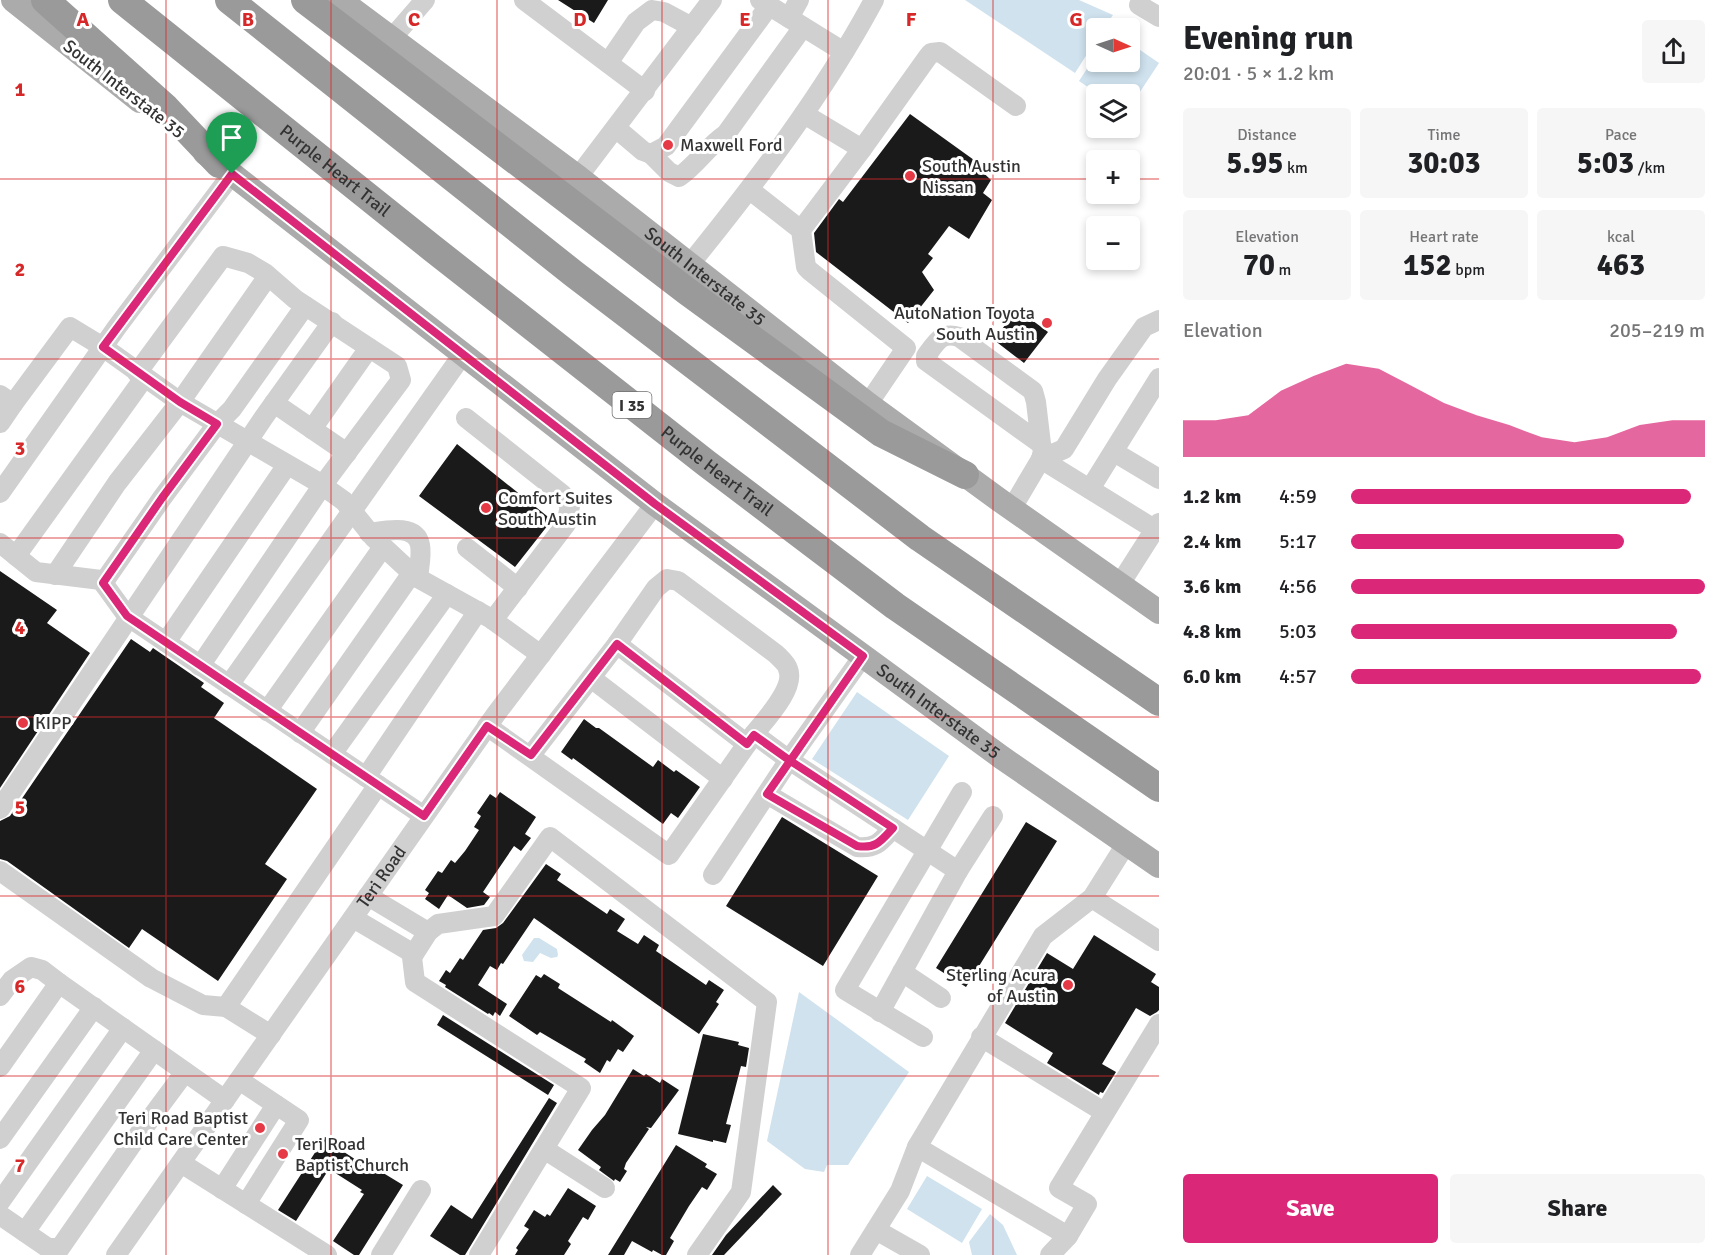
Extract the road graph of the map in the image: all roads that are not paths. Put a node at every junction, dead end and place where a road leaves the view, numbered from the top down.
1 (13, 0) edge
2 (45, 0) edge
3 (122, 0) edge
4 (230, 0) edge
5 (305, 0) edge
6 (340, 0) edge
7 (425, 0) edge
8 (524, 0) edge
9 (712, 0) edge
10 (799, 0) edge
11 (874, 0) edge
12 (766, 2) edge
13 (1139, 5) dead end
14 (1159, 17) edge
15 (796, 23) junction
16 (692, 27) junction
17 (392, 38) junction
18 (844, 52) junction
19 (608, 63) junction
20 (645, 91) junction
21 (1016, 106) dead end
22 (804, 114) junction
23 (617, 129) junction
24 (862, 149) junction
25 (651, 154) junction
26 (225, 169) junction
27 (578, 177) junction
28 (750, 190) junction
29 (801, 230) junction
30 (690, 264) junction
31 (268, 276) junction
32 (305, 306) junction
33 (1159, 320) edge
34 (332, 322) junction
35 (103, 347) junction
36 (369, 348) junction
37 (906, 348) junction
38 (464, 354) junction
39 (926, 356) junction
40 (141, 375) junction
41 (1159, 378) edge
42 (6, 400) edge
43 (180, 402) junction
44 (274, 403) junction
45 (868, 404) junction
46 (466, 418) dead end
47 (0, 423) edge
48 (217, 424) junction
49 (312, 429) junction
50 (248, 442) junction
51 (1041, 452) junction
52 (1113, 452) junction
53 (346, 453) junction
54 (287, 465) junction
55 (965, 475) junction
56 (1159, 479) edge
57 (322, 486) junction
58 (1090, 489) junction
59 (0, 493) edge
60 (655, 504) junction
61 (1012, 508) junction
62 (352, 513) junction
63 (1157, 528) edge
64 (369, 533) junction
65 (0, 543) edge
66 (383, 547) junction
67 (467, 548) dead end
68 (16, 556) junction
69 (55, 574) junction
70 (415, 576) junction
71 (103, 583) junction
72 (1120, 584) junction
73 (518, 588) junction
74 (447, 594) junction
75 (1159, 612) edge
76 (485, 616) junction
77 (130, 618) junction
78 (166, 642) junction
79 (617, 644) junction
80 (541, 655) junction
81 (863, 656) junction
82 (200, 666) junction
83 (591, 678) junction
84 (229, 685) junction
85 (1159, 702) edge
86 (267, 711) junction
87 (487, 726) junction
88 (300, 733) junction
89 (751, 739) junction
90 (332, 754) junction
91 (531, 755) junction
92 (789, 760) junction
93 (723, 779) junction
94 (372, 781) junction
95 (1159, 788) edge
96 (962, 792) dead end
97 (767, 794) junction
98 (0, 809) edge
99 (424, 816) junction
100 (993, 816) dead end
101 (893, 828) junction
102 (1126, 844) junction
103 (926, 850) junction
104 (1159, 866) edge
105 (0, 871) edge
106 (958, 871) junction
107 (713, 875) dead end
108 (368, 896) junction
109 (1092, 898) junction
110 (353, 918) junction
111 (428, 932) junction
112 (1159, 941) edge
113 (414, 954) junction
114 (902, 972) junction
115 (59, 983) junction
116 (0, 996) edge
117 (941, 998) dead end
118 (94, 1007) junction
119 (226, 1007) junction
120 (880, 1012) junction
121 (1159, 1024) edge
122 (123, 1028) junction
123 (271, 1035) junction
124 (923, 1037) dead end
125 (981, 1037) junction
126 (154, 1050) junction
127 (0, 1067) edge
128 (185, 1072) junction
129 (239, 1080) junction
130 (225, 1100) junction
131 (276, 1105) junction
132 (1104, 1112) junction
133 (0, 1139) edge
134 (917, 1147) junction
135 (544, 1149) junction
136 (181, 1163) junction
137 (605, 1188) dead end
138 (222, 1189) junction
139 (421, 1190) dead end
140 (0, 1202) edge
141 (246, 1204) junction
142 (0, 1215) edge
143 (876, 1230) junction
144 (25, 1232) junction
145 (1068, 1236) junction
146 (116, 1255) edge
147 (327, 1255) edge
148 (381, 1255) edge
149 (479, 1255) edge
150 (697, 1255) edge
151 (860, 1255) edge
152 (920, 1255) edge
153 (1050, 1255) edge

1 - 26 main road, South Interstate 35
2 - 26 highway
3 - 95 highway, Purple Heart Trail / I 35
4 - 85 highway
5 - 55 highway
6 - 17 main road, South Interstate 35
7 - 17 street
8 - 19 street
9 - 16 street
10 - 15 street
11 - 18 street
12 - 15 street
12 - 25 street
13 - 14 street
15 - 18 street
15 - 25 street
16 - 19 street
16 - 20 street
17 - 27 main road, South Interstate 35
18 - 22 street
19 - 20 street
20 - 23 street
21 - 24 street
22 - 24 street
22 - 28 street
23 - 25 street
23 - 27 street
24 - 29 street
26 - 35 street
26 - 38 main road, South Interstate 35
27 - 30 main road, South Interstate 35
28 - 29 street
28 - 30 street
29 - 37 street
30 - 45 main road, South Interstate 35
31 - 32 street
31 - 40 street
31 - 43 street
32 - 34 street
32 - 48 street
33 - 51 street
34 - 36 street
34 - 44 street
35 - 40 street
35 - 42 street
35 - 59 street
36 - 49 street
36 - 53 street
37 - 39 street
37 - 45 street
38 - 60 main road, South Interstate 35
38 - 62 street
39 - 51 street
39 - 51 street
40 - 43 street
40 - 68 street
41 - 52 street
42 - 47 street
43 - 48 street
43 - 69 street
44 - 49 street
44 - 50 street
45 - 55 main road, South Interstate 35
46 - 73 street
48 - 50 street
48 - 71 street
49 - 53 street
50 - 54 street
50 - 77 street
51 - 58 street
51 - 61 street
52 - 56 street
52 - 58 street
53 - 57 street
54 - 57 street
54 - 78 street
55 - 61 main road, South Interstate 35
57 - 62 street
57 - 82 street
58 - 63 street
60 - 80 street, Teri Road
60 - 81 main road, South Interstate 35
61 - 72 main road, South Interstate 35
62 - 64 street
62 - 84 street
63 - 72 street
64 - 66 street
64 - 70 street
65 - 68 street
66 - 70 street
66 - 86 street
67 - 73 street
68 - 69 street
69 - 71 street
70 - 74 street
70 - 88 street
71 - 77 street
72 - 75 main road, South Interstate 35
73 - 76 street
74 - 76 street
74 - 90 street
76 - 80 street
76 - 94 street
77 - 78 street
77 - 98 street
78 - 82 street
79 - 83 street
79 - 89 street
79 - 89 street
80 - 87 street, Teri Road
81 - 92 street
81 - 102 main road, South Interstate 35
82 - 84 street
83 - 91 street
83 - 93 street
84 - 86 street
86 - 88 street
87 - 91 street
87 - 99 street, Teri Road
88 - 90 street
89 - 92 street
89 - 93 street
90 - 94 street
91 - 93 street
92 - 97 street
92 - 101 street
94 - 99 street
94 - 119 street
96 - 103 street
97 - 101 street
97 - 107 street
99 - 108 street, Teri Road
100 - 106 street
101 - 103 street
102 - 104 main road, South Interstate 35
102 - 109 street
103 - 106 street
103 - 120 street
105 - 119 street
106 - 114 street
108 - 110 street, Teri Road
108 - 111 street
109 - 112 street
109 - 125 street
110 - 113 street
110 - 123 street, Teri Road
111 - 113 street
111 - 150 street
113 - 135 street
114 - 117 street
114 - 120 street
115 - 116 street
115 - 118 street
115 - 127 street
118 - 122 street
118 - 133 street
119 - 123 street
120 - 124 street
121 - 132 street
122 - 126 street
122 - 140 street
123 - 129 street, Teri Road
125 - 132 street
125 - 134 street
126 - 128 street
126 - 144 street
128 - 130 street
128 - 144 street
129 - 130 street, Teri Road
129 - 131 street
130 - 136 street, Teri Road
131 - 138 street
131 - 141 street
132 - 145 street
134 - 143 street
134 - 145 street
135 - 137 street
135 - 149 street
136 - 138 street
136 - 146 street, Teri Road
138 - 141 street
139 - 148 street
141 - 147 street
142 - 144 street
143 - 151 street
143 - 152 street
145 - 153 street

